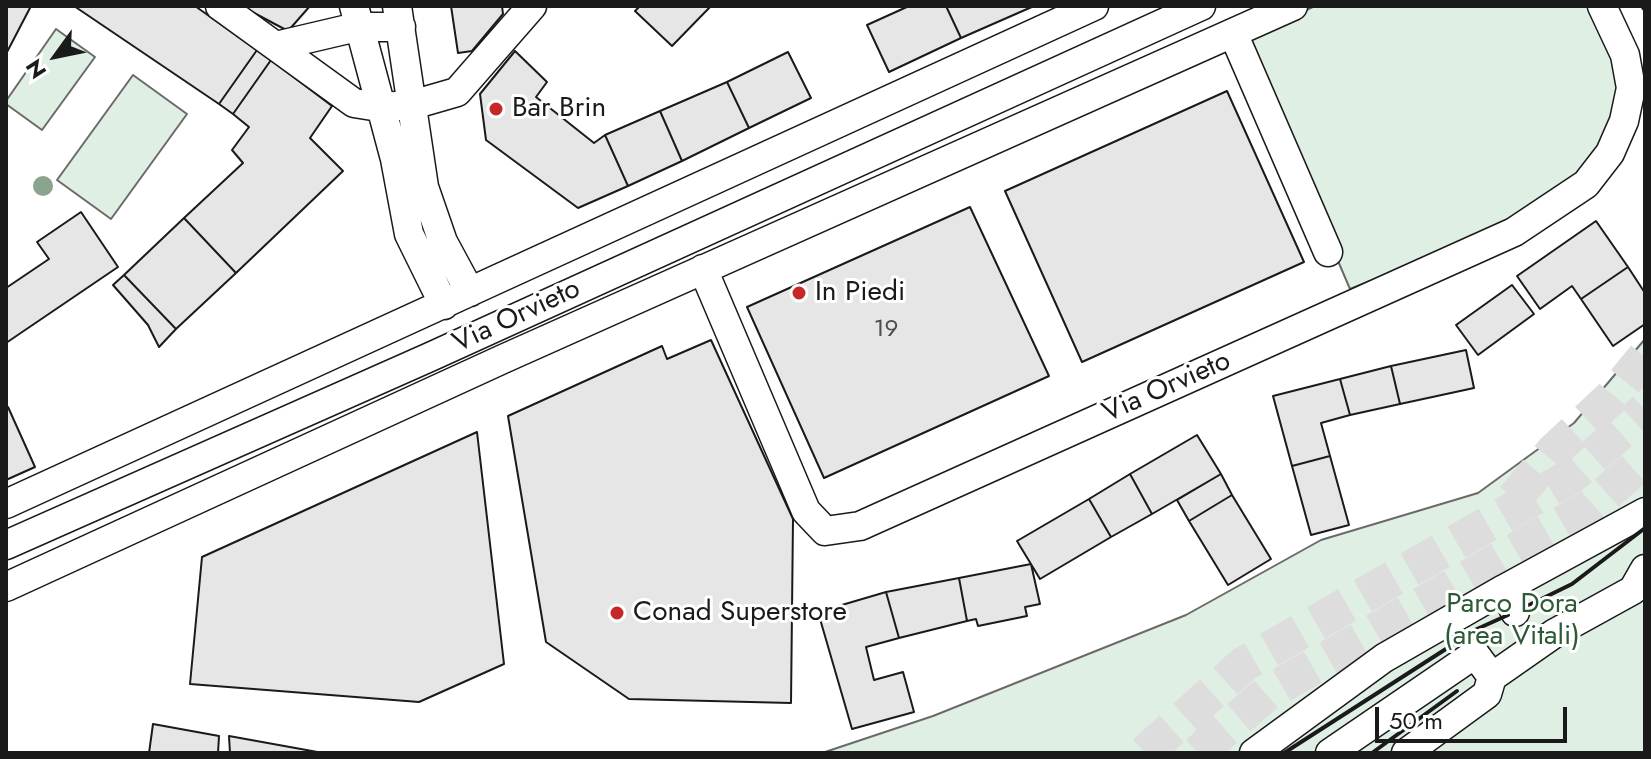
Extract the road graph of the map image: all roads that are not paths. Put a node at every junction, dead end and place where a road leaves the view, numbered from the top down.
1 (220, 6) edge
2 (532, 6) edge
3 (1094, 6) edge
4 (1201, 6) edge
5 (1293, 6) edge
6 (1602, 6) edge
7 (399, 16) edge
8 (355, 17) edge
9 (1233, 33) junction
10 (276, 46) junction
11 (412, 105) junction
12 (379, 107) junction
13 (1328, 252) dead end
14 (703, 269) junction
15 (470, 292) junction
16 (444, 305) junction
17 (6, 504) edge
18 (1645, 512) edge
19 (6, 545) edge
20 (1645, 569) edge
21 (6, 587) edge
22 (1492, 677) junction
23 (1254, 753) edge
24 (1330, 753) edge
25 (1406, 753) edge

1 - 10 street
2 - 11 street
3 - 15 street, Via Orvieto
4 - 19 street, Via Orvieto
5 - 9 street, Via Orvieto
6 - 14 street, Via Orvieto
7 - 8 street
7 - 11 street
8 - 10 street
8 - 12 street
9 - 13 street
9 - 14 street, Via Orvieto
10 - 12 street
11 - 12 street
11 - 15 street
12 - 16 street
14 - 21 street, Via Orvieto
15 - 16 street, Via Orvieto
16 - 17 street, Via Orvieto
18 - 23 street
20 - 22 street
22 - 24 street
22 - 25 street

